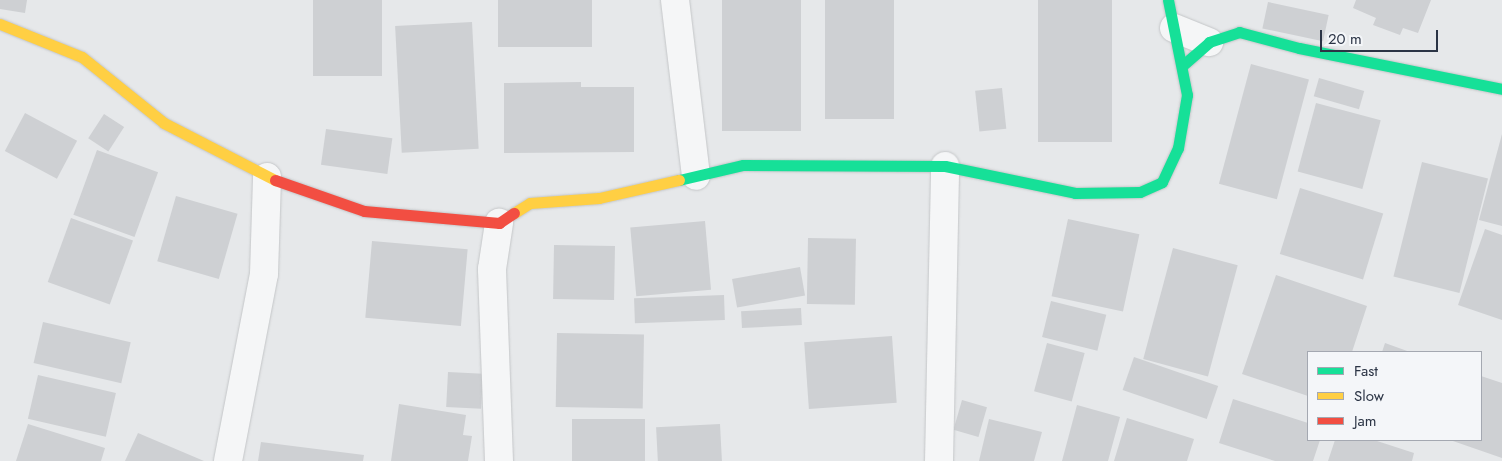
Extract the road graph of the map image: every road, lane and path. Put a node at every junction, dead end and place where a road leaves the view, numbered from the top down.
1 (675, 0) edge
2 (1168, 0) edge
3 (0, 24) edge
4 (1174, 28) junction
5 (1210, 42) junction
6 (1183, 65) junction
7 (1502, 89) edge
8 (946, 166) junction
9 (696, 176) junction
10 (267, 177) junction
11 (499, 223) junction
12 (228, 461) edge
13 (499, 461) edge
14 (939, 461) edge

1 - 9 street
2 - 4 street
3 - 10 street
4 - 5 street
4 - 6 street
5 - 6 street
5 - 7 street
6 - 8 street
8 - 9 street
8 - 14 street
9 - 11 street
10 - 11 street
10 - 12 street
11 - 13 street

